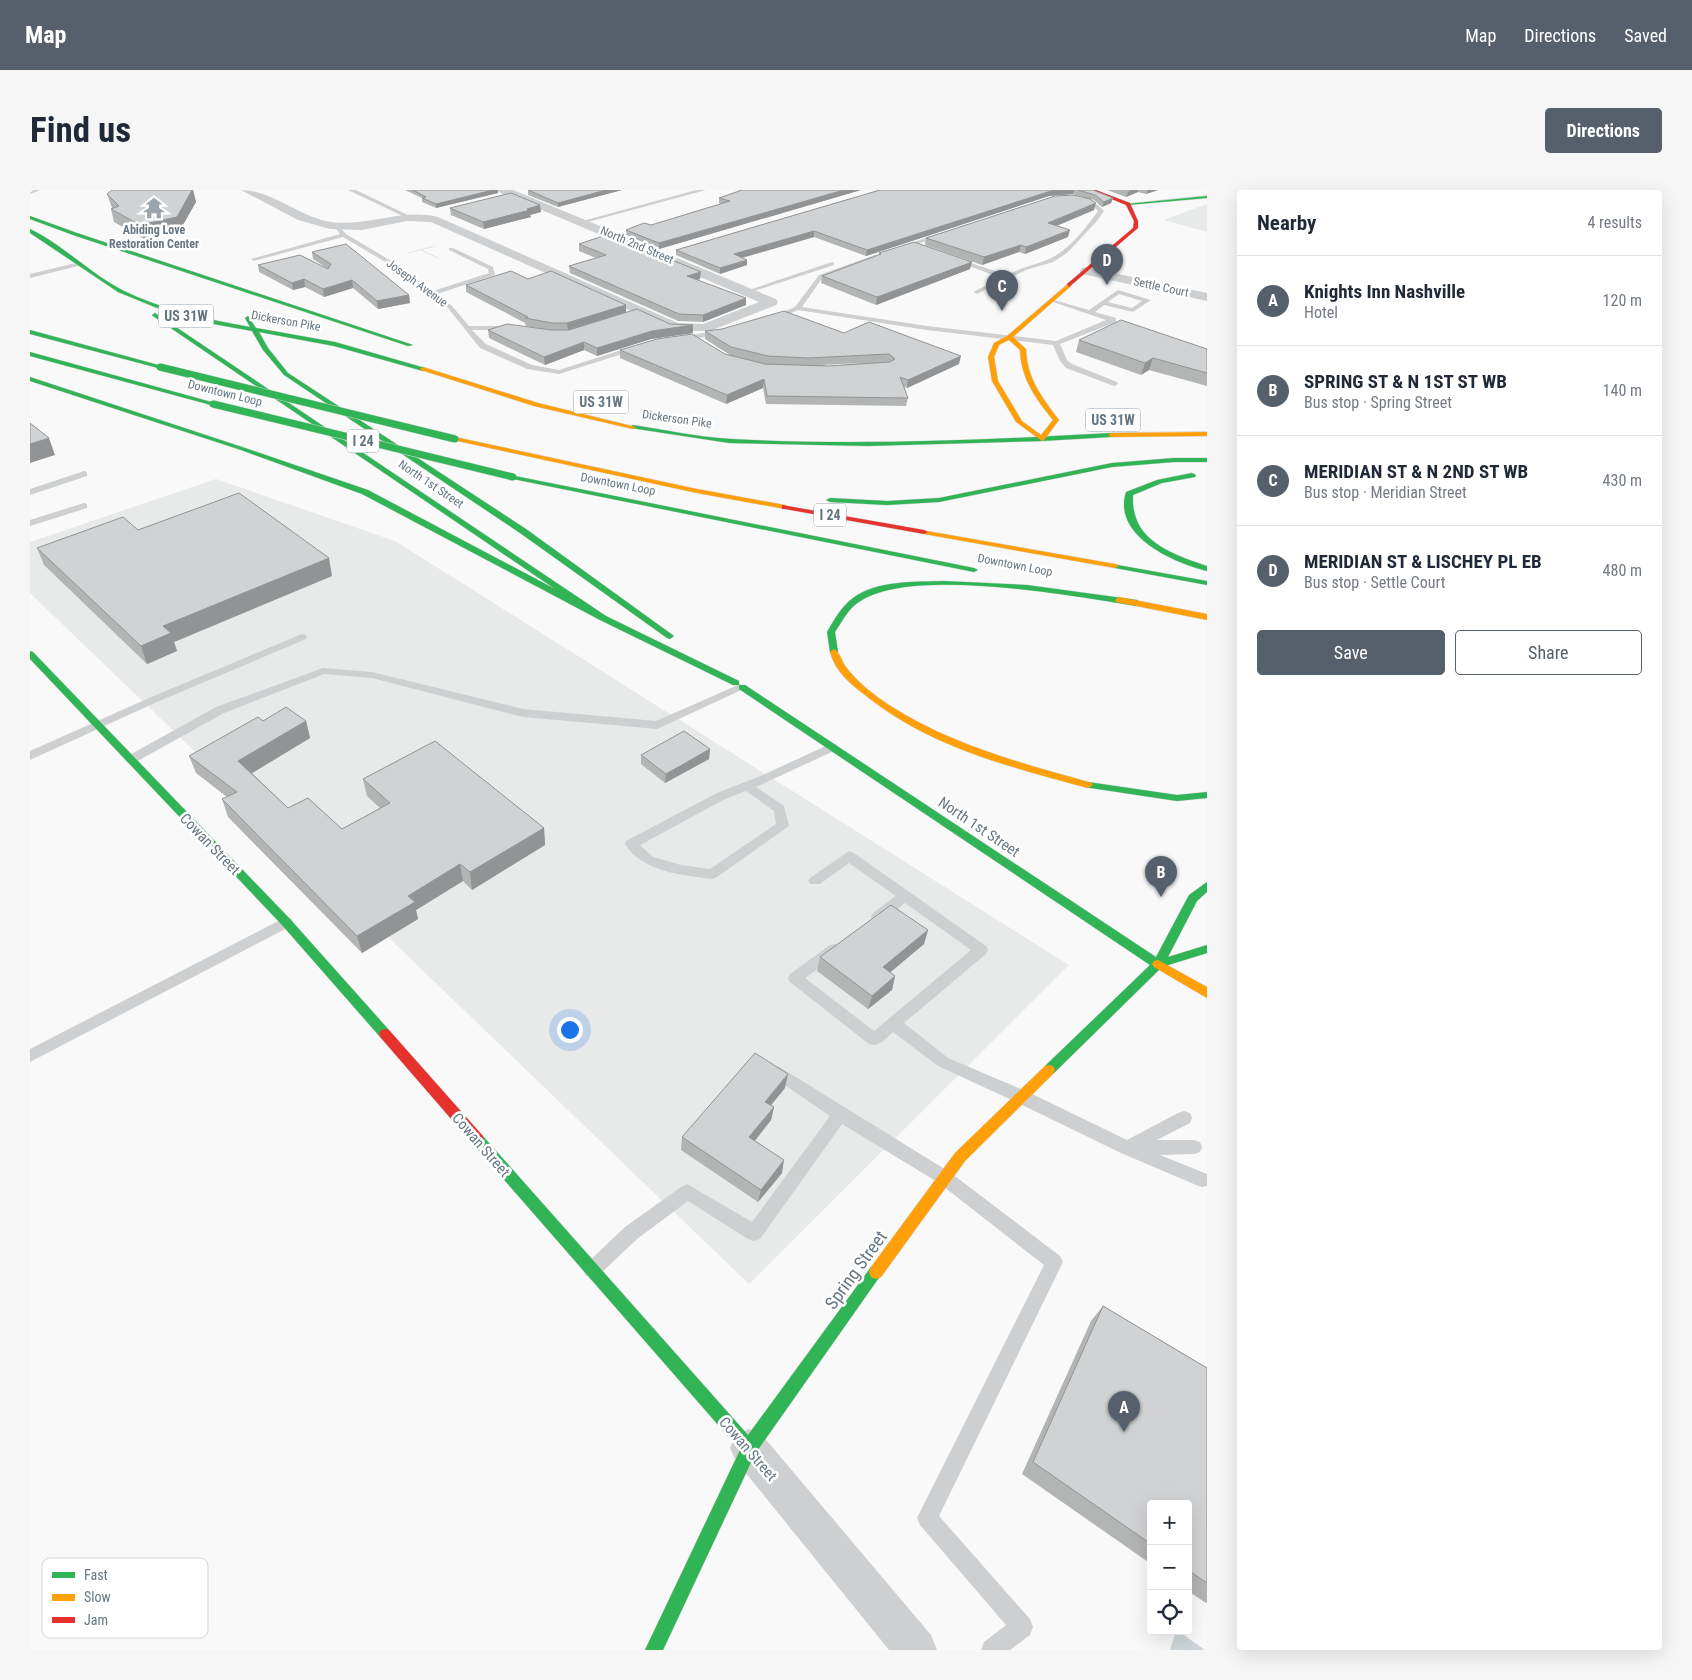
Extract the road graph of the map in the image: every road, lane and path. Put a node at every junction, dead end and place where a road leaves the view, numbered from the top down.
1 (247, 190) edge
2 (351, 190) edge
3 (531, 190) edge
4 (703, 190) edge
5 (1092, 190) edge
6 (504, 194) edge
7 (1069, 197) edge
8 (1207, 197) edge
9 (1128, 204) junction
10 (444, 211) edge
11 (418, 214) junction
12 (30, 217) edge
13 (582, 222) junction
14 (947, 230) joint
15 (30, 231) edge
16 (342, 231) junction
17 (910, 244) junction
18 (919, 247) edge
19 (891, 248) joint
20 (451, 249) dead end
21 (679, 249) edge
22 (289, 250) junction
23 (881, 251) joint
24 (660, 254) junction
25 (296, 255) edge
26 (945, 256) edge
27 (254, 258) dead end
28 (80, 264) junction
29 (1086, 271) junction
30 (30, 276) edge
31 (200, 276) junction
32 (1006, 277) junction
33 (120, 292) junction
34 (746, 292) junction
35 (977, 292) dead end
36 (432, 293) junction
37 (1207, 297) edge
38 (231, 298) dead end
39 (1052, 300) junction
40 (771, 302) joint
41 (1103, 303) junction
42 (797, 308) junction
43 (241, 309) dead end
44 (1090, 312) junction
45 (762, 321) edge
46 (467, 328) junction
47 (526, 328) edge
48 (254, 329) junction
49 (729, 331) edge
50 (30, 332) edge
51 (692, 336) junction
52 (1009, 337) junction
53 (674, 340) edge
54 (700, 342) edge
55 (1056, 342) junction
56 (647, 345) edge
57 (422, 349) dead end
58 (30, 354) edge
59 (30, 379) edge
60 (1114, 384) dead end
61 (1061, 420) junction
62 (1014, 423) junction
63 (1207, 434) edge
64 (1042, 439) junction
65 (1207, 460) edge
66 (84, 474) dead end
67 (1201, 475) dead end
68 (698, 491) junction
69 (30, 492) edge
70 (797, 497) dead end
71 (817, 499) dead end
72 (84, 506) dead end
73 (30, 523) edge
74 (1207, 570) edge
75 (1207, 583) edge
76 (1137, 603) junction
77 (1207, 617) edge
78 (603, 618) junction
79 (302, 637) dead end
80 (30, 654) edge
81 (739, 685) junction
82 (97, 724) junction
83 (832, 746) junction
84 (30, 756) edge
85 (130, 760) junction
86 (747, 786) junction
87 (1207, 795) edge
88 (815, 881) dead end
89 (1207, 886) edge
90 (906, 896) junction
91 (286, 922) junction
92 (866, 926) edge
93 (842, 943) edge
94 (1207, 949) edge
95 (1158, 964) junction
96 (1207, 993) edge
97 (893, 1024) junction
98 (30, 1056) edge
99 (778, 1072) edge
100 (1022, 1097) junction
101 (840, 1114) junction
102 (1184, 1118) dead end
103 (1127, 1148) junction
104 (1194, 1148) dead end
105 (945, 1178) junction
106 (1202, 1180) dead end
107 (591, 1271) junction
108 (749, 1448) junction
109 (654, 1650) edge
110 (916, 1650) edge
111 (992, 1650) edge

1 - 16 street, Joseph Avenue
2 - 11 lane
3 - 6 street
4 - 13 lane
5 - 9 main road
6 - 13 street, North 2nd Street
7 - 32 lane
8 - 9 main road
9 - 29 main road
10 - 11 street
11 - 16 street, Joseph Avenue
11 - 40 street, Joseph Avenue
12 - 31 main road, Dickerson Pike / US 31W
13 - 24 street, North 2nd Street
14 - 17 lane
14 - 19 lane
15 - 28 main road, Dickerson Pike / US 31W
16 - 22 lane
16 - 36 lane, Joseph Avenue
17 - 18 lane
17 - 19 lane
20 - 36 lane
21 - 24 street
22 - 25 lane
22 - 27 lane
23 - 34 lane
23 - 42 lane
24 - 34 street, North 2nd Street
26 - 32 lane
28 - 30 lane
28 - 33 main road, Dickerson Pike / US 31W
29 - 37 street, Settle Court
29 - 39 main road
31 - 38 main road
31 - 57 main road, Dickerson Pike / US 31W
32 - 35 lane
33 - 48 main road, Dickerson Pike / US 31W
33 - 78 main road, North 1st Street
34 - 40 street, North 2nd Street
36 - 46 lane, Joseph Avenue
39 - 44 lane
39 - 52 main road
41 - 41 lane
41 - 44 lane
42 - 45 lane
42 - 52 lane
43 - 48 main road, North 1st Street
44 - 55 lane
46 - 47 lane
46 - 56 lane, Joseph Avenue
48 - 64 main road, Dickerson Pike / US 31W
48 - 81 main road, North 1st Street
49 - 51 lane
50 - 68 main road, Downtown Loop / I 24, bridge
51 - 53 lane
51 - 54 lane
52 - 55 lane
52 - 61 main road
52 - 62 main road
55 - 60 lane
58 - 76 main road, Downtown Loop / I 24, bridge
59 - 78 main road
61 - 62 main road
61 - 64 main road
62 - 64 main road
63 - 64 main road, Dickerson Pike / US 31W
65 - 71 main road
66 - 69 lane
67 - 74 main road
68 - 70 main road
68 - 75 main road, Downtown Loop / I 24
72 - 73 lane
76 - 77 main road, Downtown Loop / I 24
76 - 87 main road
78 - 81 main road, North 1st Street
79 - 82 lane
80 - 82 main road, Cowan Street
81 - 83 main road, North 1st Street
81 - 85 lane
82 - 84 lane
82 - 85 main road, Cowan Street
83 - 86 lane
83 - 95 main road, North 1st Street
85 - 91 main road, Cowan Street
86 - 86 lane
88 - 90 lane
89 - 95 main road, Spring Street
90 - 92 lane
90 - 97 lane
91 - 98 lane
91 - 107 main road, Cowan Street
93 - 97 lane
94 - 95 main road, Spring Street
95 - 96 main road, North 1st Street
95 - 100 main road, Spring Street
97 - 100 lane
99 - 101 lane
100 - 103 lane
100 - 105 main road, Spring Street
101 - 105 lane
101 - 107 lane
102 - 103 lane
103 - 104 lane
103 - 106 lane
105 - 108 main road, Spring Street
105 - 111 lane
107 - 108 main road, Cowan Street
108 - 109 main road, Spring Street
108 - 110 street, Cowan Street

